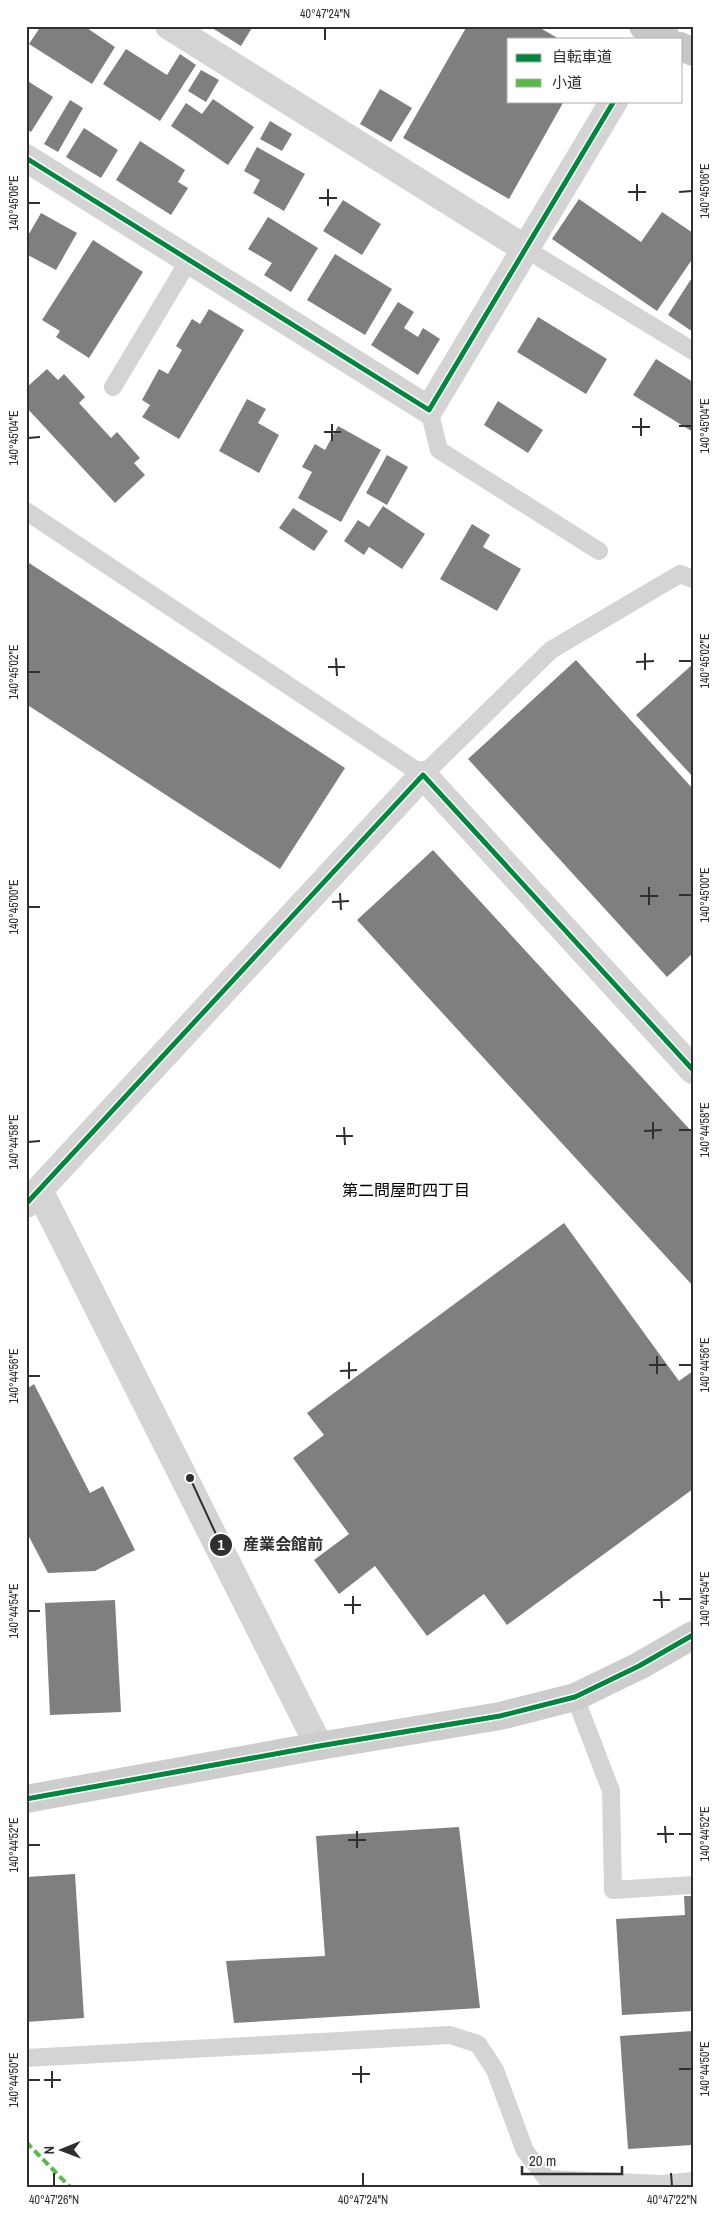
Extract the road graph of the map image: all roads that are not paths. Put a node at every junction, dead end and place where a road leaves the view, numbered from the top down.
1 (169, 26) edge
2 (613, 102) edge
3 (26, 158) edge
4 (524, 248) junction
5 (189, 260) junction
6 (693, 352) edge
7 (112, 387) dead end
8 (429, 410) junction
9 (26, 511) edge
10 (599, 550) dead end
11 (693, 579) edge
12 (423, 775) junction
13 (693, 1070) edge
14 (33, 1197) edge
15 (693, 1635) edge
16 (575, 1697) junction
17 (318, 1746) junction
18 (26, 1799) edge
19 (693, 1884) edge
20 (26, 2058) edge
21 (693, 2181) edge

1 - 4 street
2 - 4 street
3 - 5 street
4 - 6 lane
4 - 8 street
5 - 7 lane
5 - 8 street
8 - 10 lane
9 - 12 lane
11 - 12 lane
12 - 13 street
12 - 14 street
14 - 17 street
15 - 16 street
16 - 17 street
16 - 19 lane
17 - 18 street
20 - 21 lane

